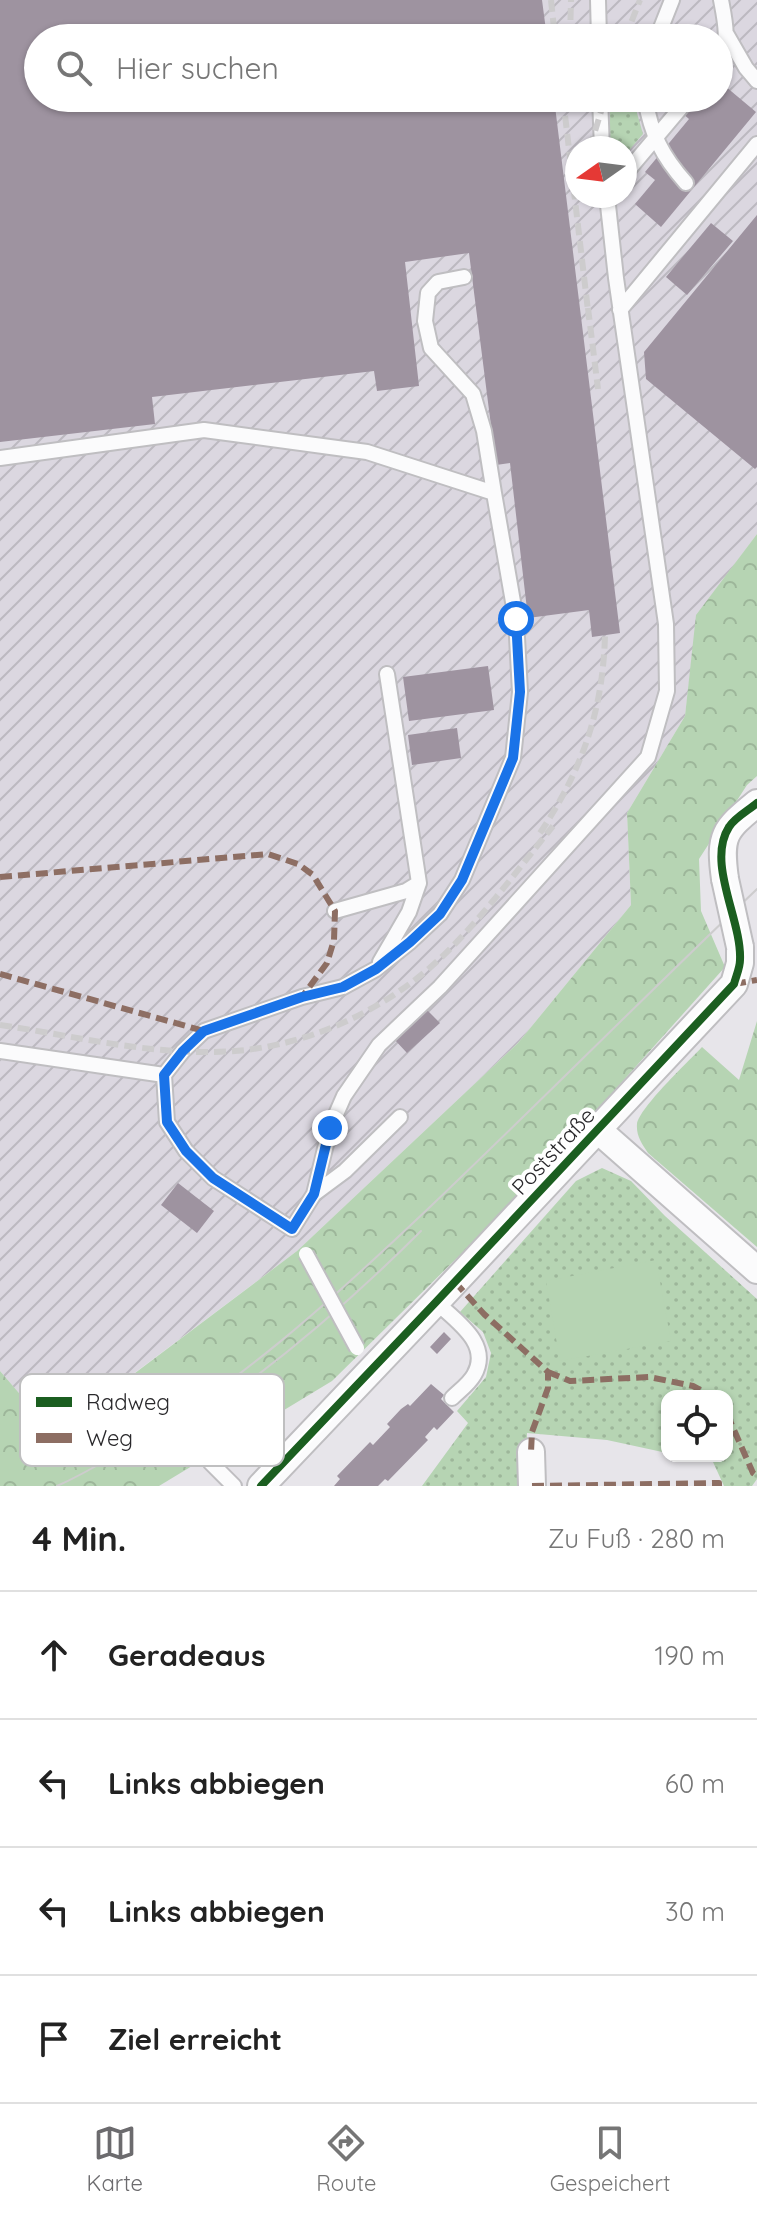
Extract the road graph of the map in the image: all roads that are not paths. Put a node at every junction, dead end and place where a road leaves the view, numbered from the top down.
1 (598, 0) edge
2 (672, 0) edge
3 (721, 0) edge
4 (599, 24) edge
5 (663, 24) edge
6 (725, 24) edge
7 (733, 45) edge
8 (757, 81) edge
9 (601, 112) edge
10 (648, 112) edge
11 (677, 112) edge
12 (602, 136) edge
13 (757, 144) edge
14 (637, 160) edge
15 (686, 183) dead end
16 (608, 208) edge
17 (464, 277) dead end
18 (620, 310) junction
19 (0, 458) edge
20 (494, 493) junction
21 (387, 674) dead end
22 (757, 803) edge
23 (419, 883) junction
24 (335, 911) dead end
25 (376, 969) junction
26 (0, 1051) edge
27 (164, 1075) junction
28 (400, 1117) dead end
29 (598, 1130) junction
30 (314, 1194) junction
31 (306, 1254) dead end
32 (757, 1270) edge
33 (436, 1302) junction
34 (370, 1373) junction
35 (452, 1398) dead end
36 (531, 1452) dead end
37 (284, 1462) edge
38 (214, 1466) edge
39 (280, 1466) edge
40 (234, 1486) edge
41 (261, 1486) edge
42 (532, 1486) edge

1 - 4 lane
2 - 5 lane
3 - 6 lane
7 - 8 lane
9 - 12 lane
10 - 15 lane
11 - 14 lane
13 - 18 lane
16 - 18 lane
17 - 20 lane
18 - 30 lane
19 - 20 lane
20 - 25 lane
21 - 23 lane
22 - 29 street, Poststraße, bridge
23 - 24 lane
23 - 25 lane
25 - 27 lane
26 - 27 lane
27 - 30 lane
28 - 30 lane
29 - 32 street
29 - 33 street, Poststraße
31 - 34 lane, bridge
33 - 34 street, Poststraße
33 - 35 lane
34 - 37 street, Poststraße
36 - 42 street
38 - 40 lane
39 - 41 street, Poststraße

